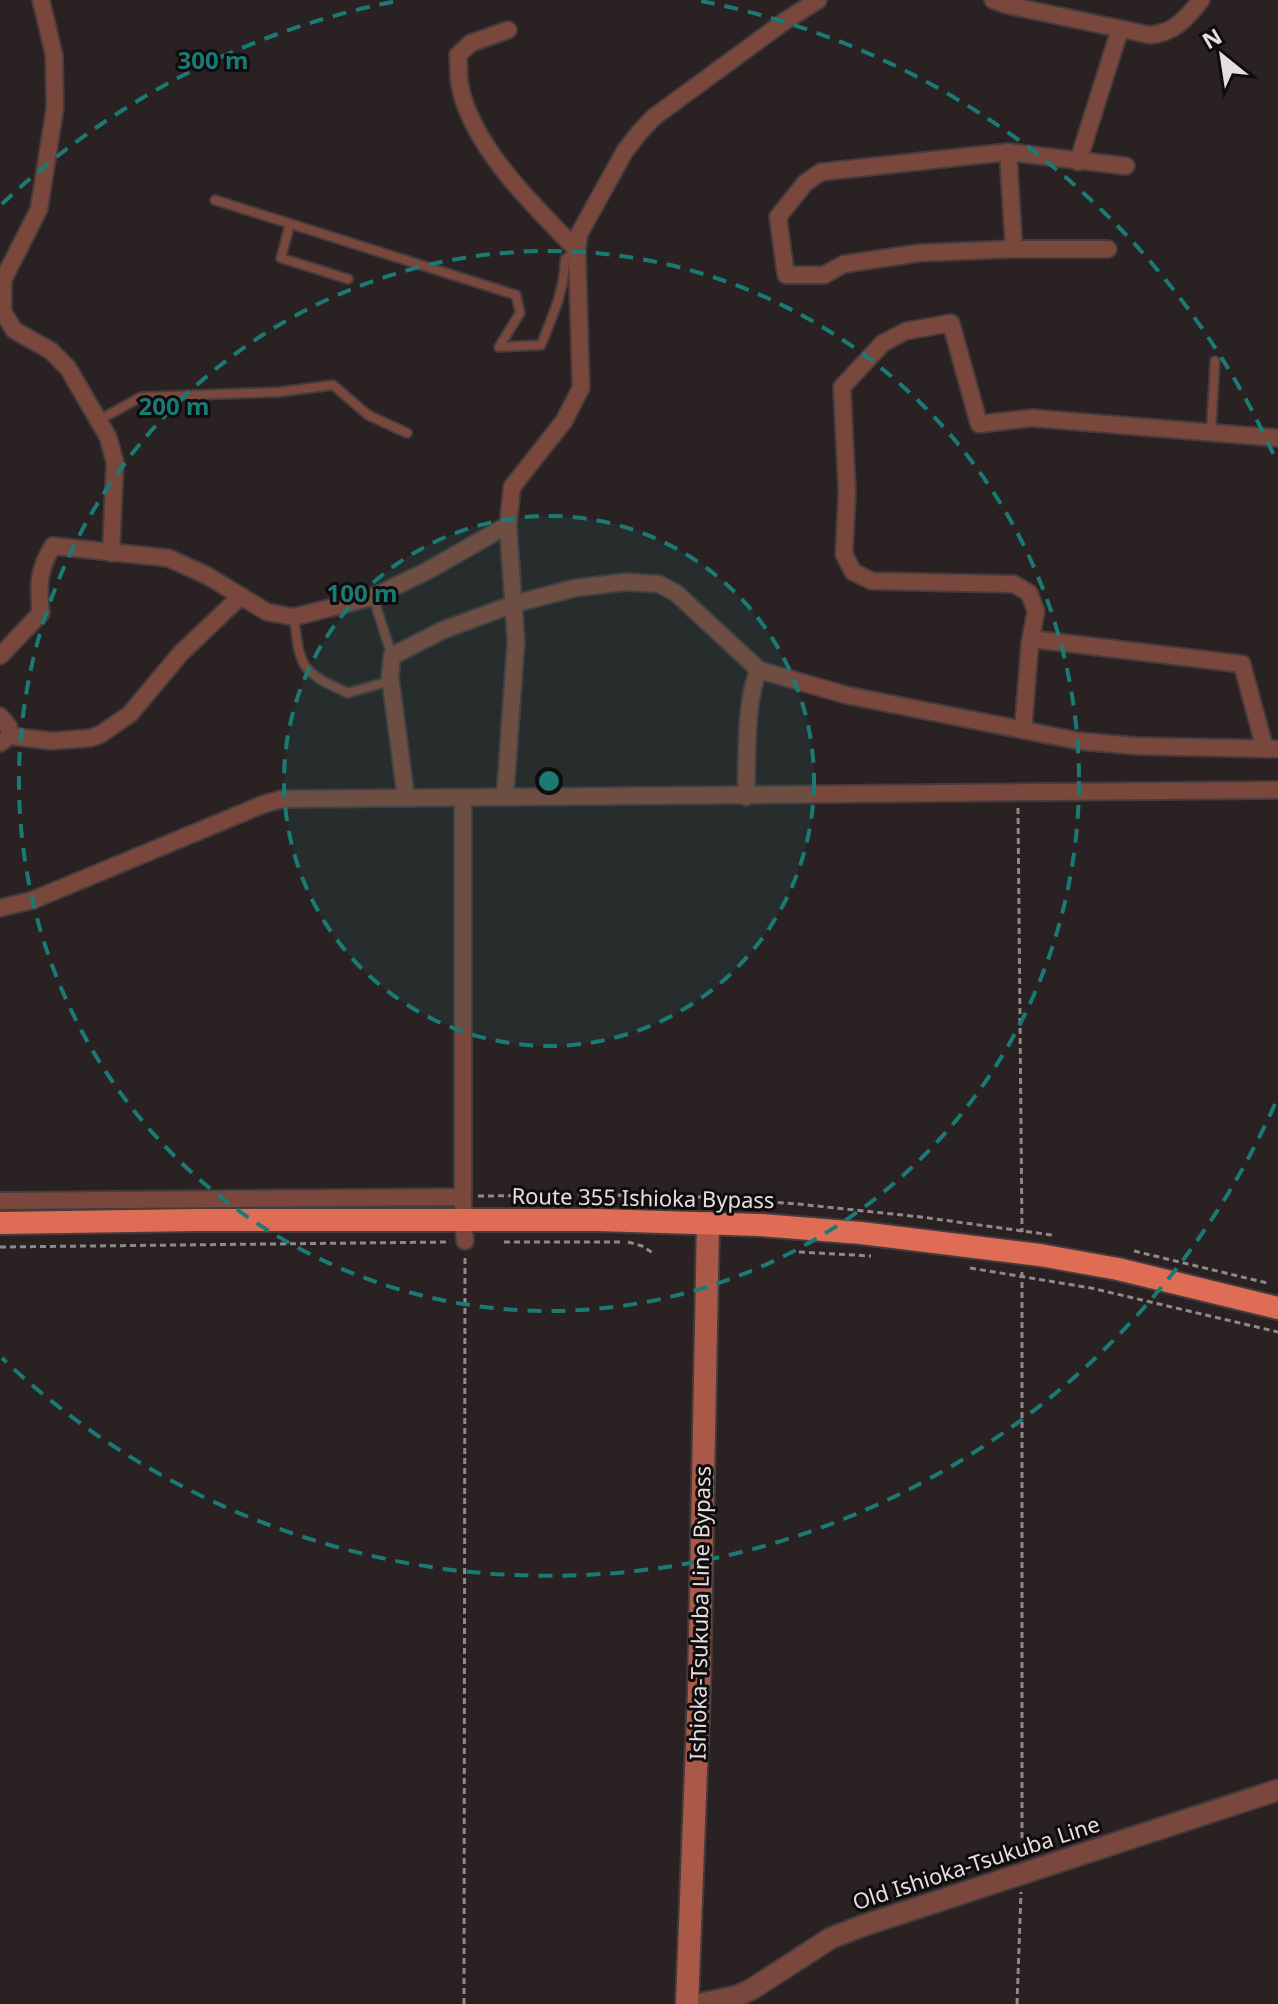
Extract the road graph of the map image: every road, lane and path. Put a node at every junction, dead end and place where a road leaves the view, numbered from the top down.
1 (41, 0) edge
2 (818, 0) edge
3 (993, 0) edge
4 (1201, 0) edge
5 (1120, 29) junction
6 (508, 30) dead end
7 (1008, 152) junction
8 (1078, 162) junction
9 (1126, 166) dead end
10 (215, 200) dead end
11 (290, 224) junction
12 (1014, 249) junction
13 (1108, 249) dead end
14 (577, 250) junction
15 (348, 279) dead end
16 (2, 280) edge
17 (1215, 361) dead end
18 (99, 420) junction
19 (1211, 432) junction
20 (407, 433) dead end
21 (1278, 438) edge
22 (508, 525) junction
23 (111, 553) junction
24 (241, 596) junction
25 (373, 597) junction
26 (514, 604) junction
27 (294, 617) junction
28 (1031, 639) junction
29 (0, 656) edge
30 (392, 656) junction
31 (759, 670) junction
32 (391, 681) junction
33 (0, 716) edge
34 (1023, 730) junction
35 (5, 739) edge
36 (1271, 749) edge
37 (1278, 790) edge
38 (1017, 794) junction
39 (505, 797) junction
40 (746, 797) junction
41 (406, 798) junction
42 (463, 798) junction
43 (0, 908) edge
44 (463, 1197) junction
45 (0, 1201) edge
46 (0, 1223) edge
47 (708, 1223) junction
48 (464, 1231) junction
49 (0, 1247) edge
50 (799, 1252) dead end
51 (1021, 1252) junction
52 (653, 1253) dead end
53 (878, 1256) dead end
54 (968, 1268) dead end
55 (1022, 1276) junction
56 (1278, 1308) edge
57 (1278, 1332) edge
58 (1278, 1790) edge
59 (1022, 1872) junction
60 (464, 2004) edge
61 (687, 2004) edge
62 (700, 2004) edge
63 (1017, 2004) edge

1 - 16 street
2 - 14 street
3 - 5 street
4 - 5 street
5 - 8 street
6 - 14 street
7 - 8 street
7 - 12 street
7 - 12 street
8 - 9 street
10 - 11 lane
11 - 14 lane
11 - 15 lane
12 - 13 street
14 - 22 street
16 - 18 street
17 - 19 lane
18 - 20 lane
18 - 23 street
19 - 21 street
19 - 28 street
22 - 25 street
22 - 26 street
23 - 24 street
23 - 29 street
24 - 27 street
24 - 35 street
25 - 27 street
25 - 30 lane
26 - 30 street
26 - 31 street
26 - 39 street
27 - 32 lane
28 - 34 street
28 - 36 street
30 - 32 street
31 - 34 street
31 - 40 street
32 - 41 street
33 - 35 street
34 - 36 street
37 - 38 street
38 - 40 street
38 - 51 path
39 - 40 street
39 - 42 street
41 - 42 street
41 - 43 street
42 - 44 street
44 - 45 street
44 - 48 street
46 - 48 highway, Route 355 Ishioka Bypass
47 - 48 highway, Route 355 Ishioka Bypass
47 - 51 highway, Route 355 Ishioka Bypass
47 - 61 main road, Ishioka-Tsukuba Line Bypass
48 - 49 path
48 - 52 path
48 - 60 path
50 - 53 path
51 - 55 path
51 - 56 highway, Route 355 Ishioka Bypass
54 - 55 path
55 - 57 path
55 - 59 path
58 - 59 street, Old Ishioka-Tsukuba Line
59 - 62 street, Old Ishioka-Tsukuba Line
59 - 63 path

